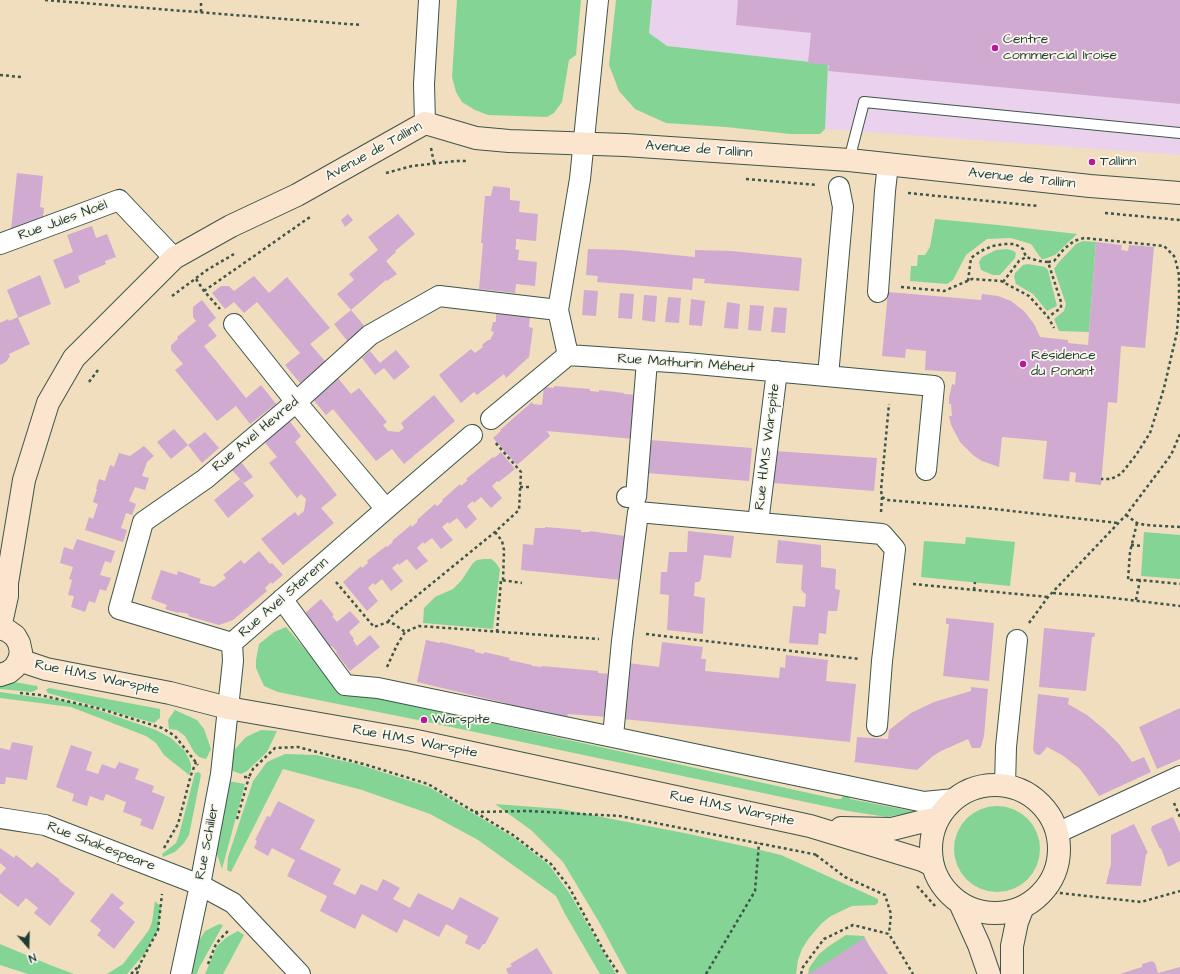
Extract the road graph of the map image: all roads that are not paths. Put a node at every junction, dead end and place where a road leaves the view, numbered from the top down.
1 (429, 0) edge
2 (598, 0) edge
3 (425, 123) junction
4 (1180, 133) edge
5 (584, 143) junction
6 (849, 160) junction
7 (888, 164) junction
8 (839, 187) dead end
9 (1180, 193) edge
10 (0, 244) edge
11 (174, 258) junction
12 (878, 288) road end
13 (558, 310) junction
14 (234, 324) dead end
15 (568, 355) junction
16 (647, 361) junction
17 (777, 371) junction
18 (828, 376) junction
19 (296, 402) junction
20 (491, 419) road end
21 (472, 435) dead end
22 (926, 470) dead end
23 (627, 497) dead end
24 (386, 509) junction
25 (758, 523) junction
26 (282, 599) junction
27 (0, 628) edge
28 (1017, 640) road end
29 (232, 643) junction
30 (19, 660) junction
31 (0, 675) edge
32 (228, 708) junction
33 (877, 726) dead end
34 (613, 736) junction
35 (1180, 776) edge
36 (1005, 786) junction
37 (955, 799) junction
38 (0, 818) edge
39 (938, 819) junction
40 (810, 826) junction
41 (1057, 833) junction
42 (932, 865) junction
43 (200, 885) junction
44 (960, 903) junction
45 (1023, 907) junction
46 (181, 974) edge
47 (300, 974) edge
48 (989, 974) edge
49 (1012, 974) edge

1 - 3 street
2 - 5 street
3 - 5 street, Avenue de Tallinn
3 - 11 street, Avenue de Tallinn
4 - 6 lane
5 - 6 street, Avenue de Tallinn
5 - 13 street
6 - 7 street, Avenue de Tallinn
7 - 9 street, Avenue de Tallinn
7 - 12 street
8 - 18 street
10 - 11 street, Rue Jules Noël
11 - 27 street, Avenue de Tallinn
13 - 15 street
13 - 19 street, Rue Avel Hevred
14 - 19 street
15 - 16 street, Rue Mathurin Méheut
15 - 20 street
16 - 17 street, Rue Mathurin Méheut
16 - 23 street
17 - 18 street, Rue Mathurin Méheut
17 - 25 street, Rue H.M.S Warspite
18 - 22 street, Rue Mathurin Méheut
19 - 24 street
19 - 29 street, Rue Avel Hevred
21 - 24 street, Rue Avel Sterenn
24 - 26 street, Rue Avel Sterenn
25 - 33 street, Rue H.M.S Warspite
25 - 34 street, Rue H.M.S Warspite
26 - 29 street, Rue Avel Sterenn
26 - 34 street
27 - 30 street
28 - 36 street
29 - 32 street, Rue Avel Sterenn
30 - 31 street
30 - 32 street, Rue H.M.S Warspite
32 - 40 street, Rue H.M.S Warspite
32 - 43 street, Rue Schiller
34 - 37 street
35 - 41 street
36 - 37 street
36 - 41 street
37 - 39 street
38 - 43 street, Rue Shakespeare
39 - 40 street, Rue H.M.S Warspite
39 - 42 street
40 - 42 street, Rue H.M.S Warspite
41 - 45 street
42 - 44 street
43 - 46 street, Rue Schiller
43 - 47 street, Rue Shakespeare
44 - 45 street
44 - 48 street
45 - 49 street

